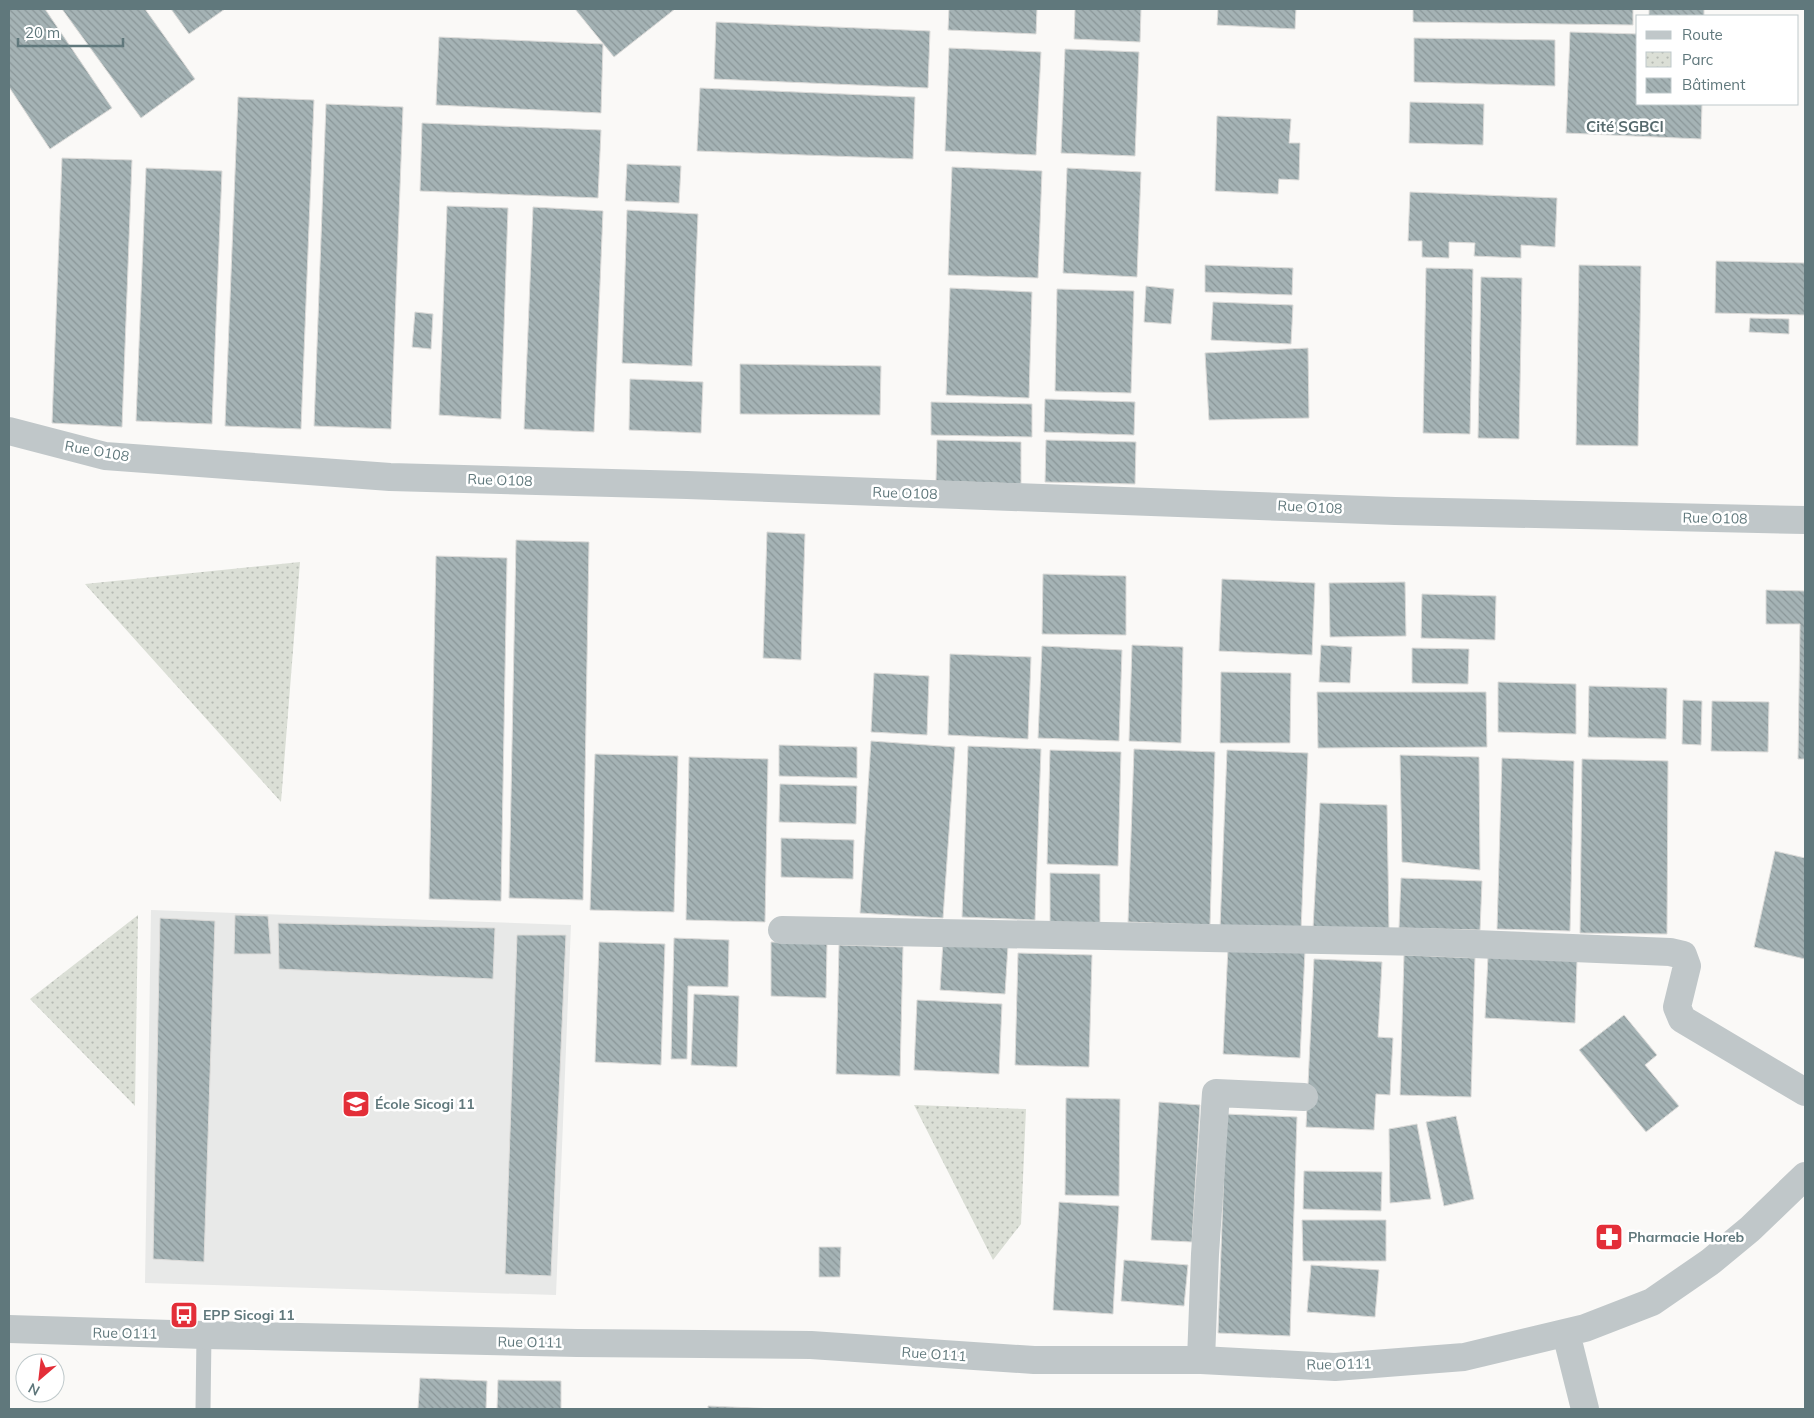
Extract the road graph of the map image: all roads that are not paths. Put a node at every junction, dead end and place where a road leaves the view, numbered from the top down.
1 (9, 431) edge
2 (1805, 520) edge
3 (782, 930) dead end
4 (1805, 1092) edge
5 (1304, 1097) dead end
6 (1805, 1176) edge
7 (9, 1328) edge
8 (1566, 1332) junction
9 (204, 1335) junction
10 (1201, 1360) junction
11 (203, 1409) edge
12 (1585, 1409) edge

1 - 2 street, Rue O108
3 - 4 street
5 - 10 street
6 - 8 street, Rue O111
7 - 9 street, Rue O111
8 - 10 street, Rue O111
8 - 12 street
9 - 10 street, Rue O111
9 - 11 lane

